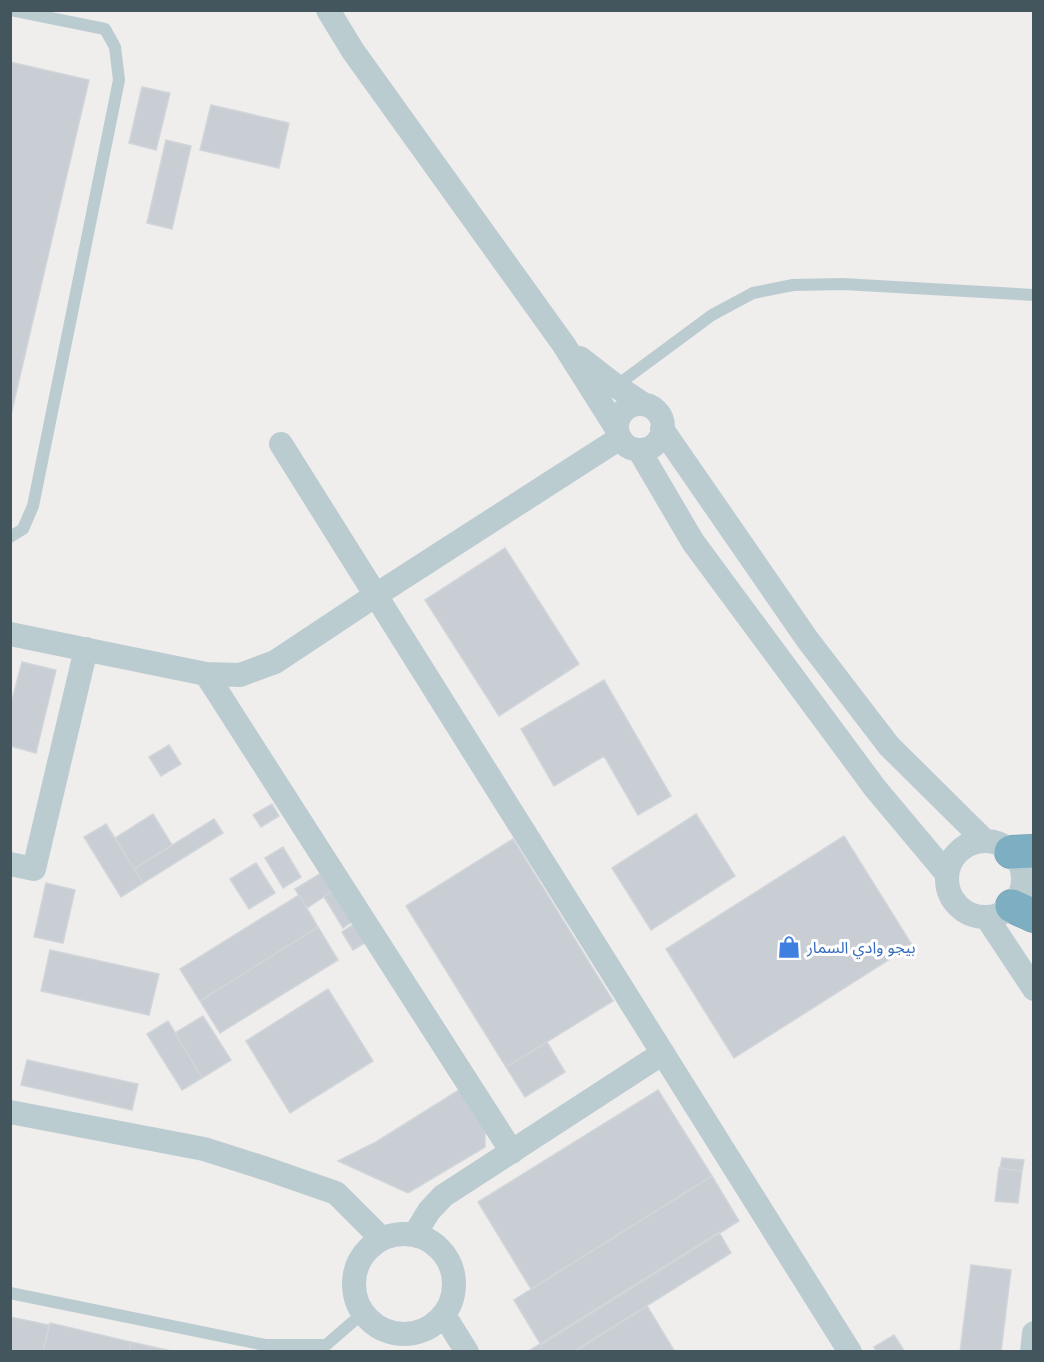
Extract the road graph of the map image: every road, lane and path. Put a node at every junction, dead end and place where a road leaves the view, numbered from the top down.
1 (11, 10) edge
2 (328, 10) edge
3 (1034, 295) edge
4 (564, 345) junction
5 (616, 386) junction
6 (643, 404) junction
7 (662, 429) junction
8 (625, 439) junction
9 (281, 444) dead end
10 (10, 537) edge
11 (376, 595) junction
12 (10, 634) edge
13 (86, 649) junction
14 (206, 674) junction
15 (1010, 848) edge
16 (10, 864) edge
17 (947, 874) junction
18 (1011, 913) edge
19 (1034, 989) edge
20 (663, 1053) junction
21 (10, 1112) edge
22 (512, 1152) junction
23 (415, 1234) junction
24 (381, 1238) junction
25 (10, 1293) edge
26 (363, 1313) junction
27 (444, 1315) junction
28 (1034, 1333) edge
29 (262, 1348) edge
30 (467, 1352) edge
31 (850, 1352) edge
32 (1032, 1352) edge

1 - 10 lane
2 - 4 street
3 - 5 lane
4 - 5 street
4 - 8 street
5 - 6 street
6 - 7 street
6 - 8 street
7 - 8 street
7 - 15 street
8 - 11 street
8 - 17 street
9 - 11 street
11 - 14 street
11 - 20 street
12 - 13 street
13 - 14 street
13 - 16 street
14 - 22 street
15 - 17 street
15 - 18 street
17 - 18 street
18 - 19 street
20 - 22 street
20 - 31 street
21 - 24 street
22 - 23 street
23 - 24 street
23 - 27 street
24 - 26 street
25 - 29 lane
26 - 27 street
26 - 29 lane
27 - 30 street
28 - 32 street

